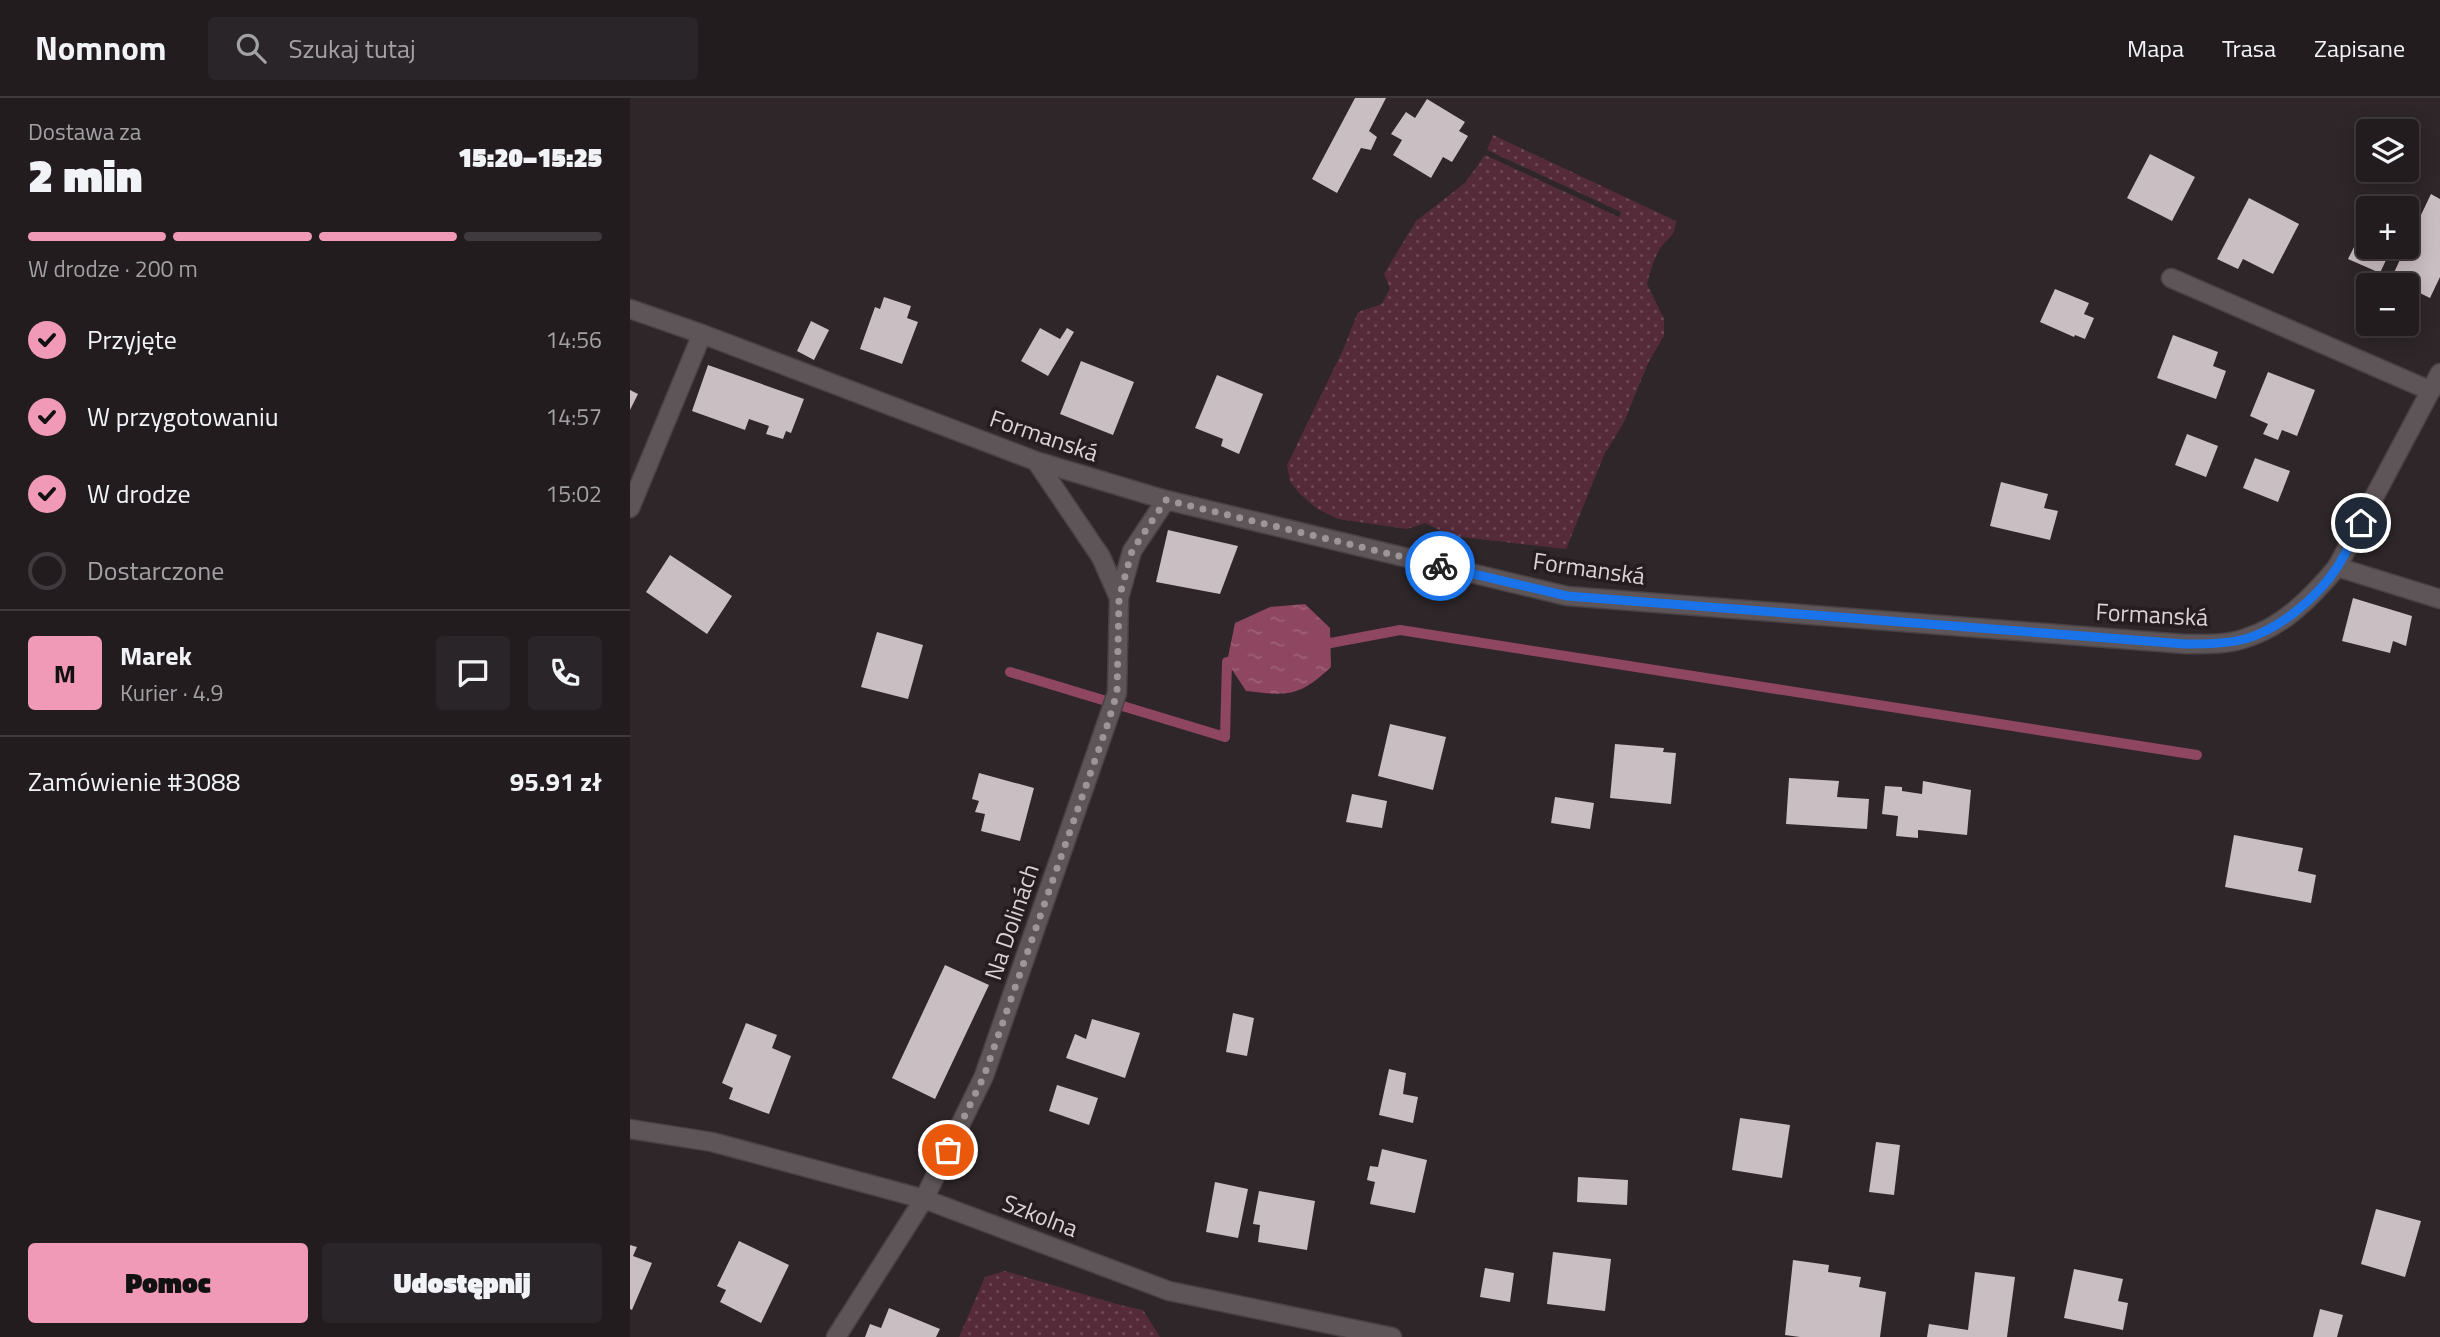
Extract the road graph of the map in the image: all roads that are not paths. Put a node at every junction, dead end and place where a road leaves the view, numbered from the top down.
1 (2171, 278) dead end
2 (630, 309) edge
3 (702, 334) junction
4 (2440, 373) edge
5 (2431, 391) junction
6 (1036, 461) junction
7 (1166, 500) junction
8 (630, 508) edge
9 (2337, 567) junction
10 (1119, 598) junction
11 (2440, 599) edge
12 (630, 1129) edge
13 (924, 1199) junction
14 (836, 1337) edge
15 (1392, 1337) edge

1 - 5 street
2 - 3 street, Formanská
3 - 6 street, Formanská
3 - 8 street
4 - 5 street, Formanská
5 - 9 street, Formanská
6 - 7 street, Formanská
6 - 10 street
7 - 9 street, Formanská
7 - 10 street, Na Dolinách
9 - 11 street
10 - 13 street, Na Dolinách
12 - 13 street, Szkolna
13 - 14 street, Na Dolinách
13 - 15 street, Szkolna

